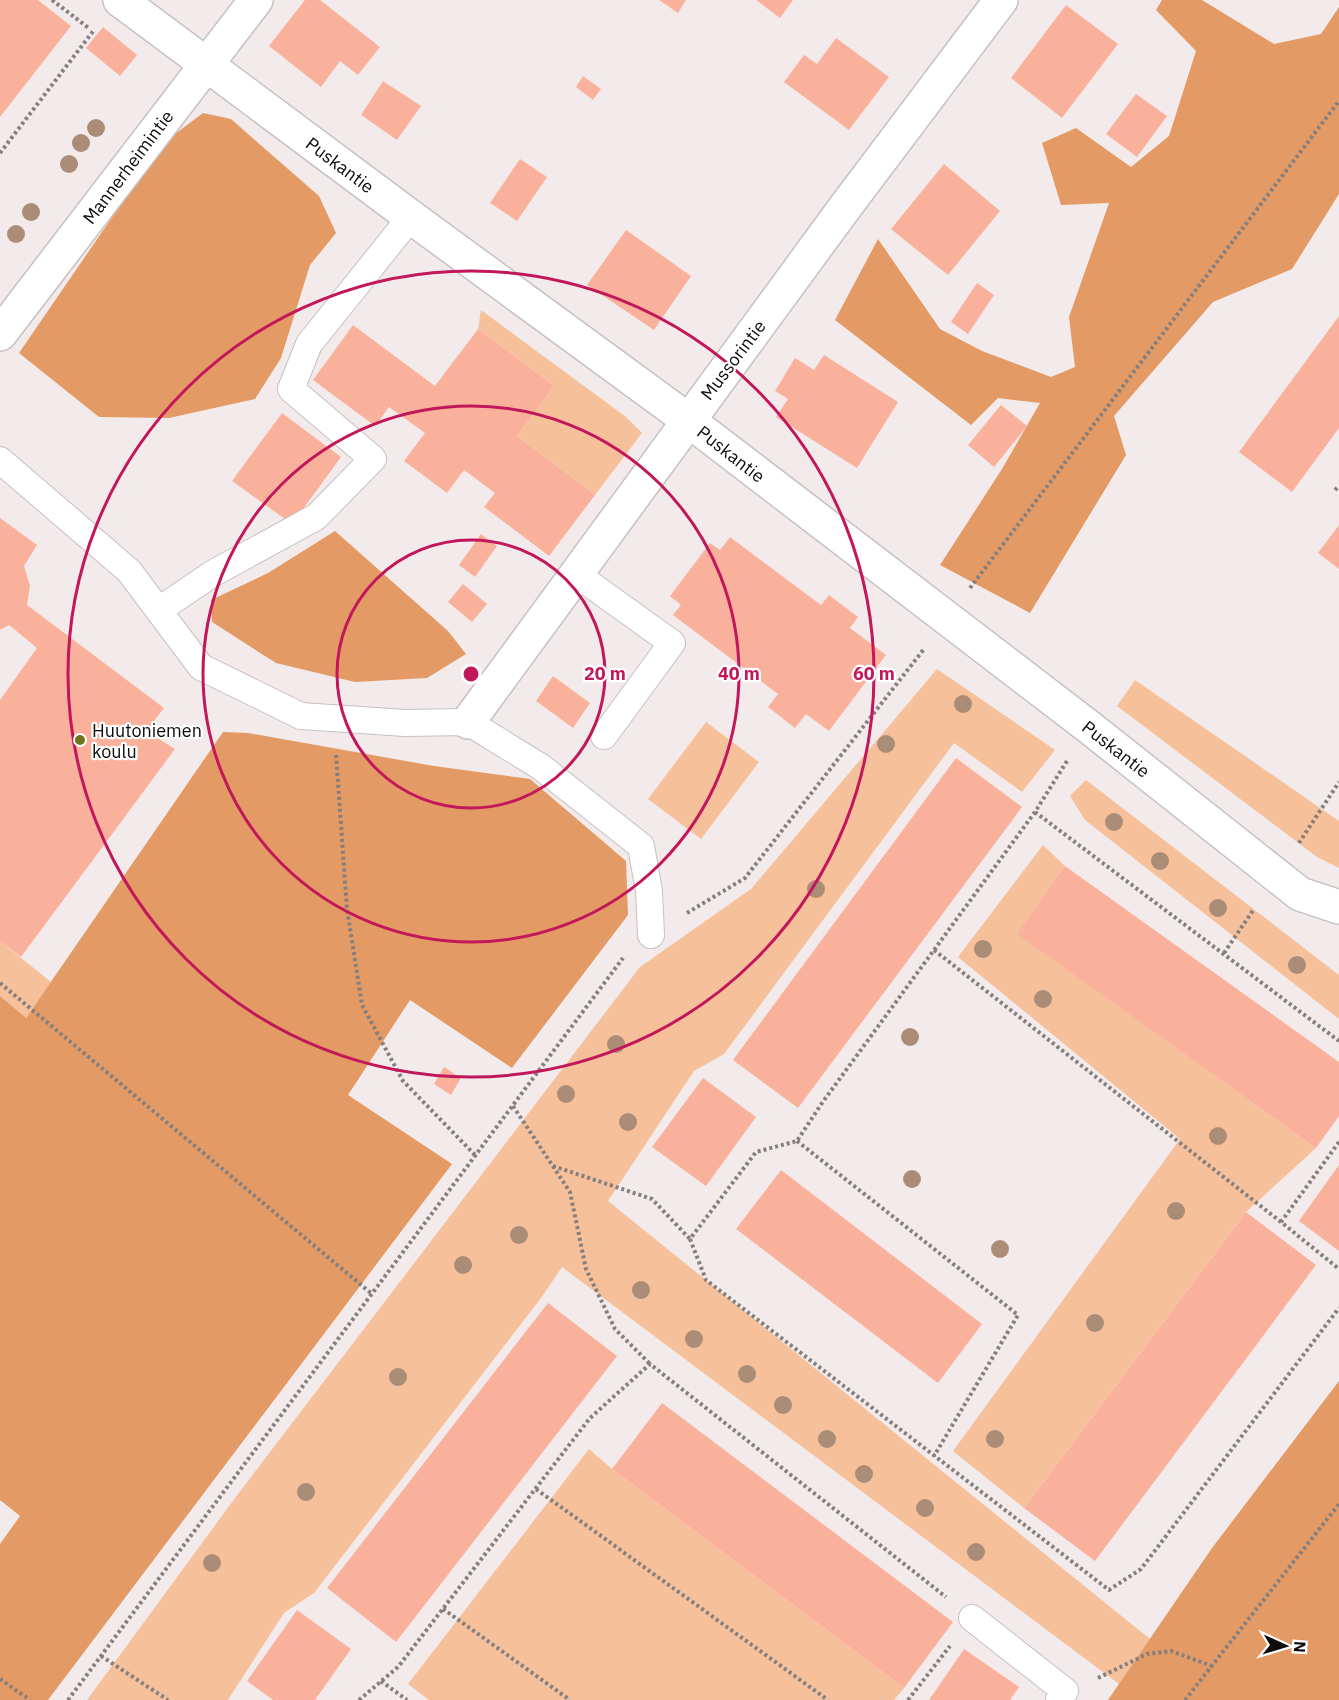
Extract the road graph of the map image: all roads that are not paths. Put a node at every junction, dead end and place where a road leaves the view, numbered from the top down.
1 (120, 0) edge
2 (256, 0) edge
3 (1001, 0) edge
4 (207, 66) junction
5 (411, 217) junction
6 (0, 334) edge
7 (688, 420) junction
8 (0, 460) edge
9 (576, 574) junction
10 (159, 610) junction
11 (468, 722) junction
12 (604, 736) dead end
13 (1339, 907) edge
14 (651, 935) road end
15 (972, 1618) road end
16 (1062, 1696) edge

1 - 4 street, Puskantie
2 - 4 street, Mannerheimintie
3 - 7 street, Mussorintie
4 - 5 street, Puskantie
4 - 6 street, Mannerheimintie
5 - 7 street, Puskantie
5 - 10 lane
7 - 9 street, Mussorintie
7 - 13 street, Puskantie
8 - 10 lane
9 - 11 street, Mussorintie
9 - 12 lane
10 - 11 lane
11 - 14 lane
15 - 16 lane

